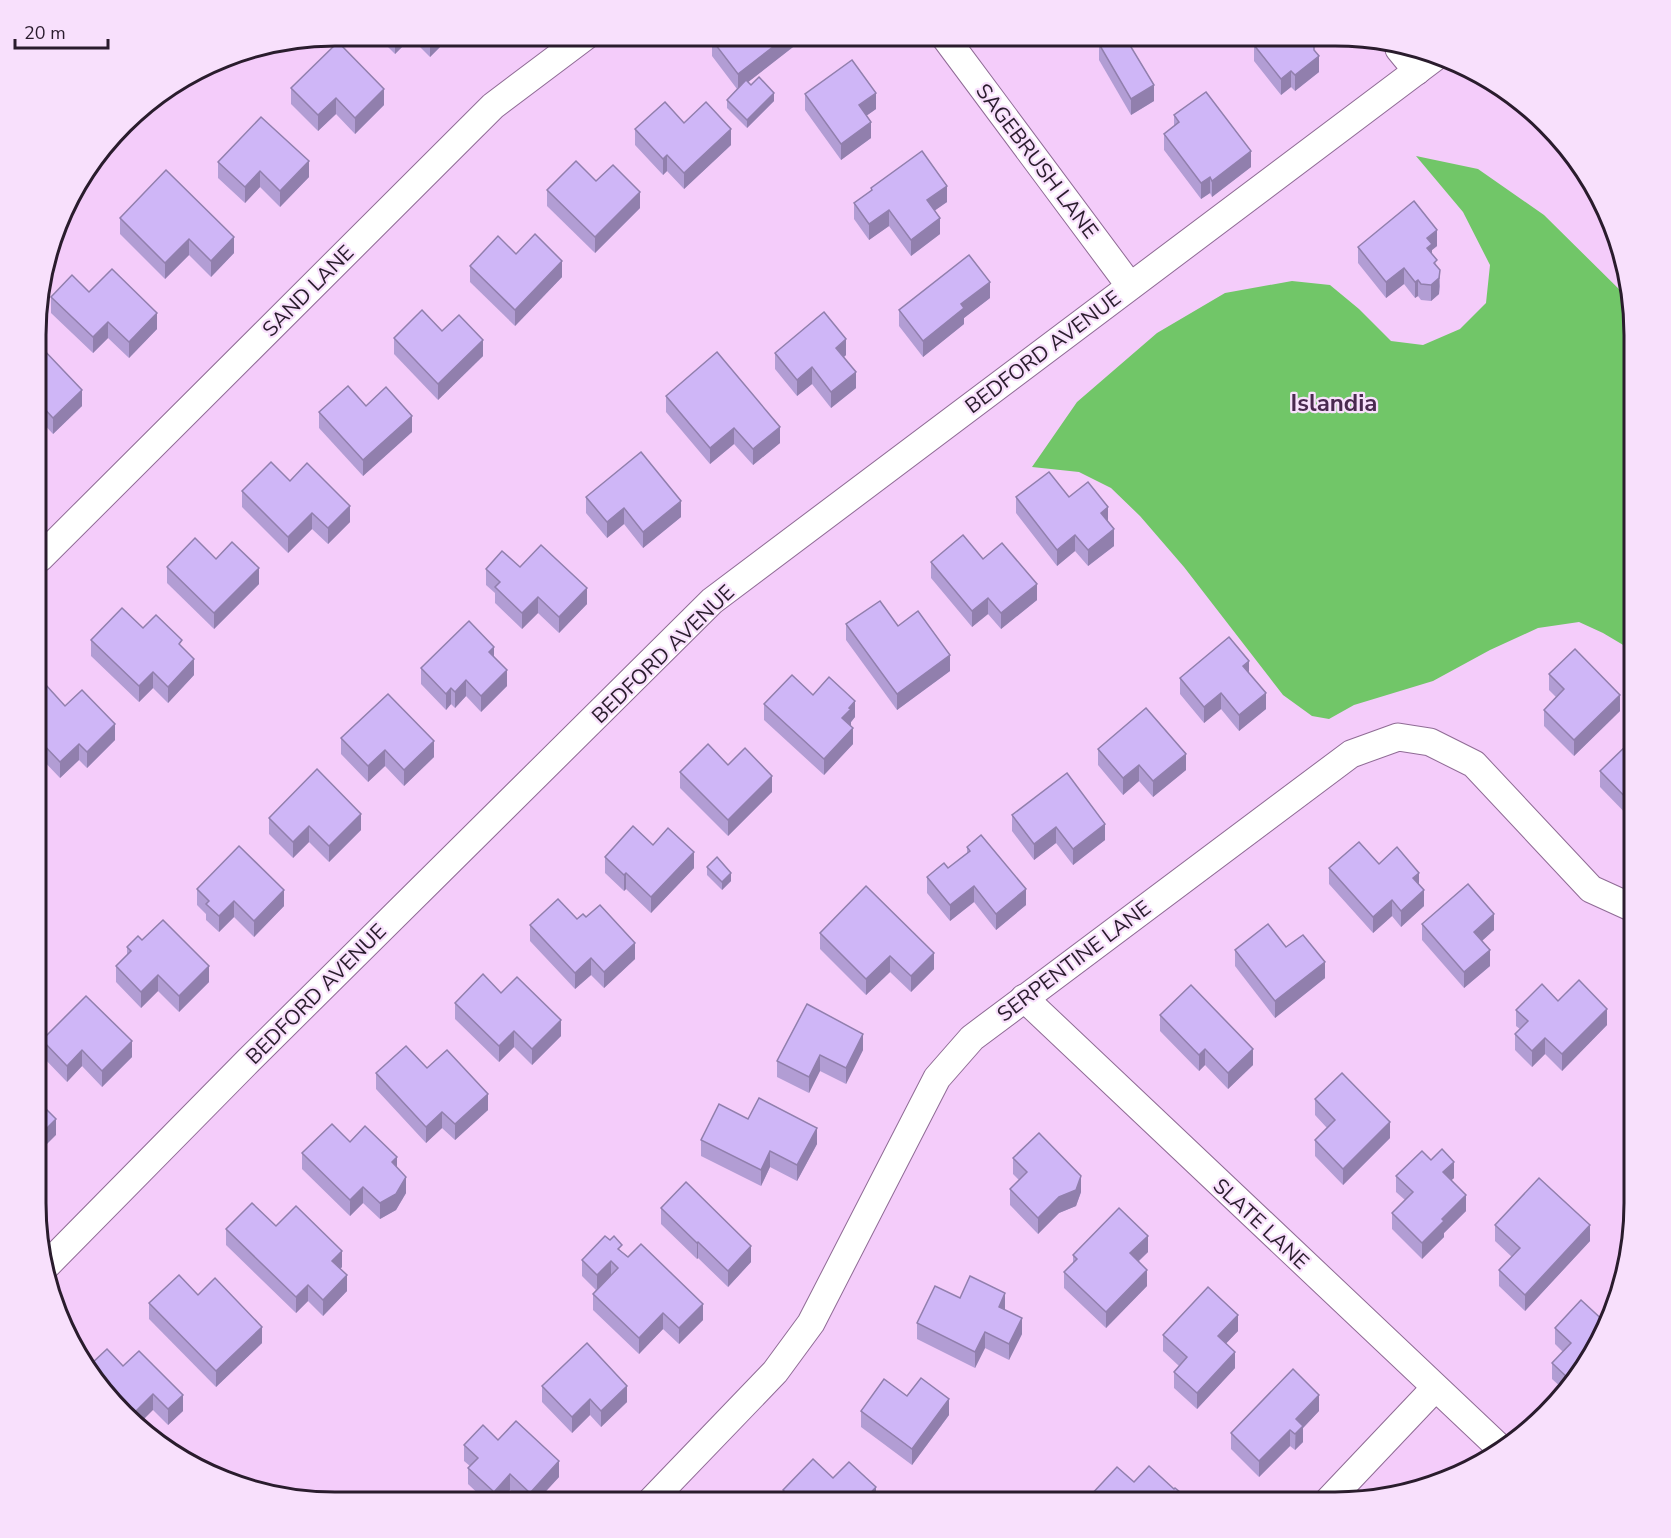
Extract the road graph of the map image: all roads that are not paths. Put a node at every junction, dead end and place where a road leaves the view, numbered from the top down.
1 (573, 46) edge
2 (951, 46) edge
3 (1426, 65) edge
4 (1130, 286) junction
5 (46, 552) edge
6 (1624, 904) edge
7 (1023, 998) junction
8 (52, 1260) edge
9 (1436, 1388) junction
10 (1495, 1444) edge
11 (660, 1492) edge
12 (1337, 1492) edge

1 - 5 street, SAND LANE
2 - 4 street, SAGEBRUSH LANE
3 - 4 street, BEDFORD AVENUE
4 - 8 street, BEDFORD AVENUE
6 - 7 street, SERPENTINE LANE
7 - 9 street, SLATE LANE
7 - 11 street, SERPENTINE LANE
9 - 10 street, SLATE LANE
9 - 12 street

